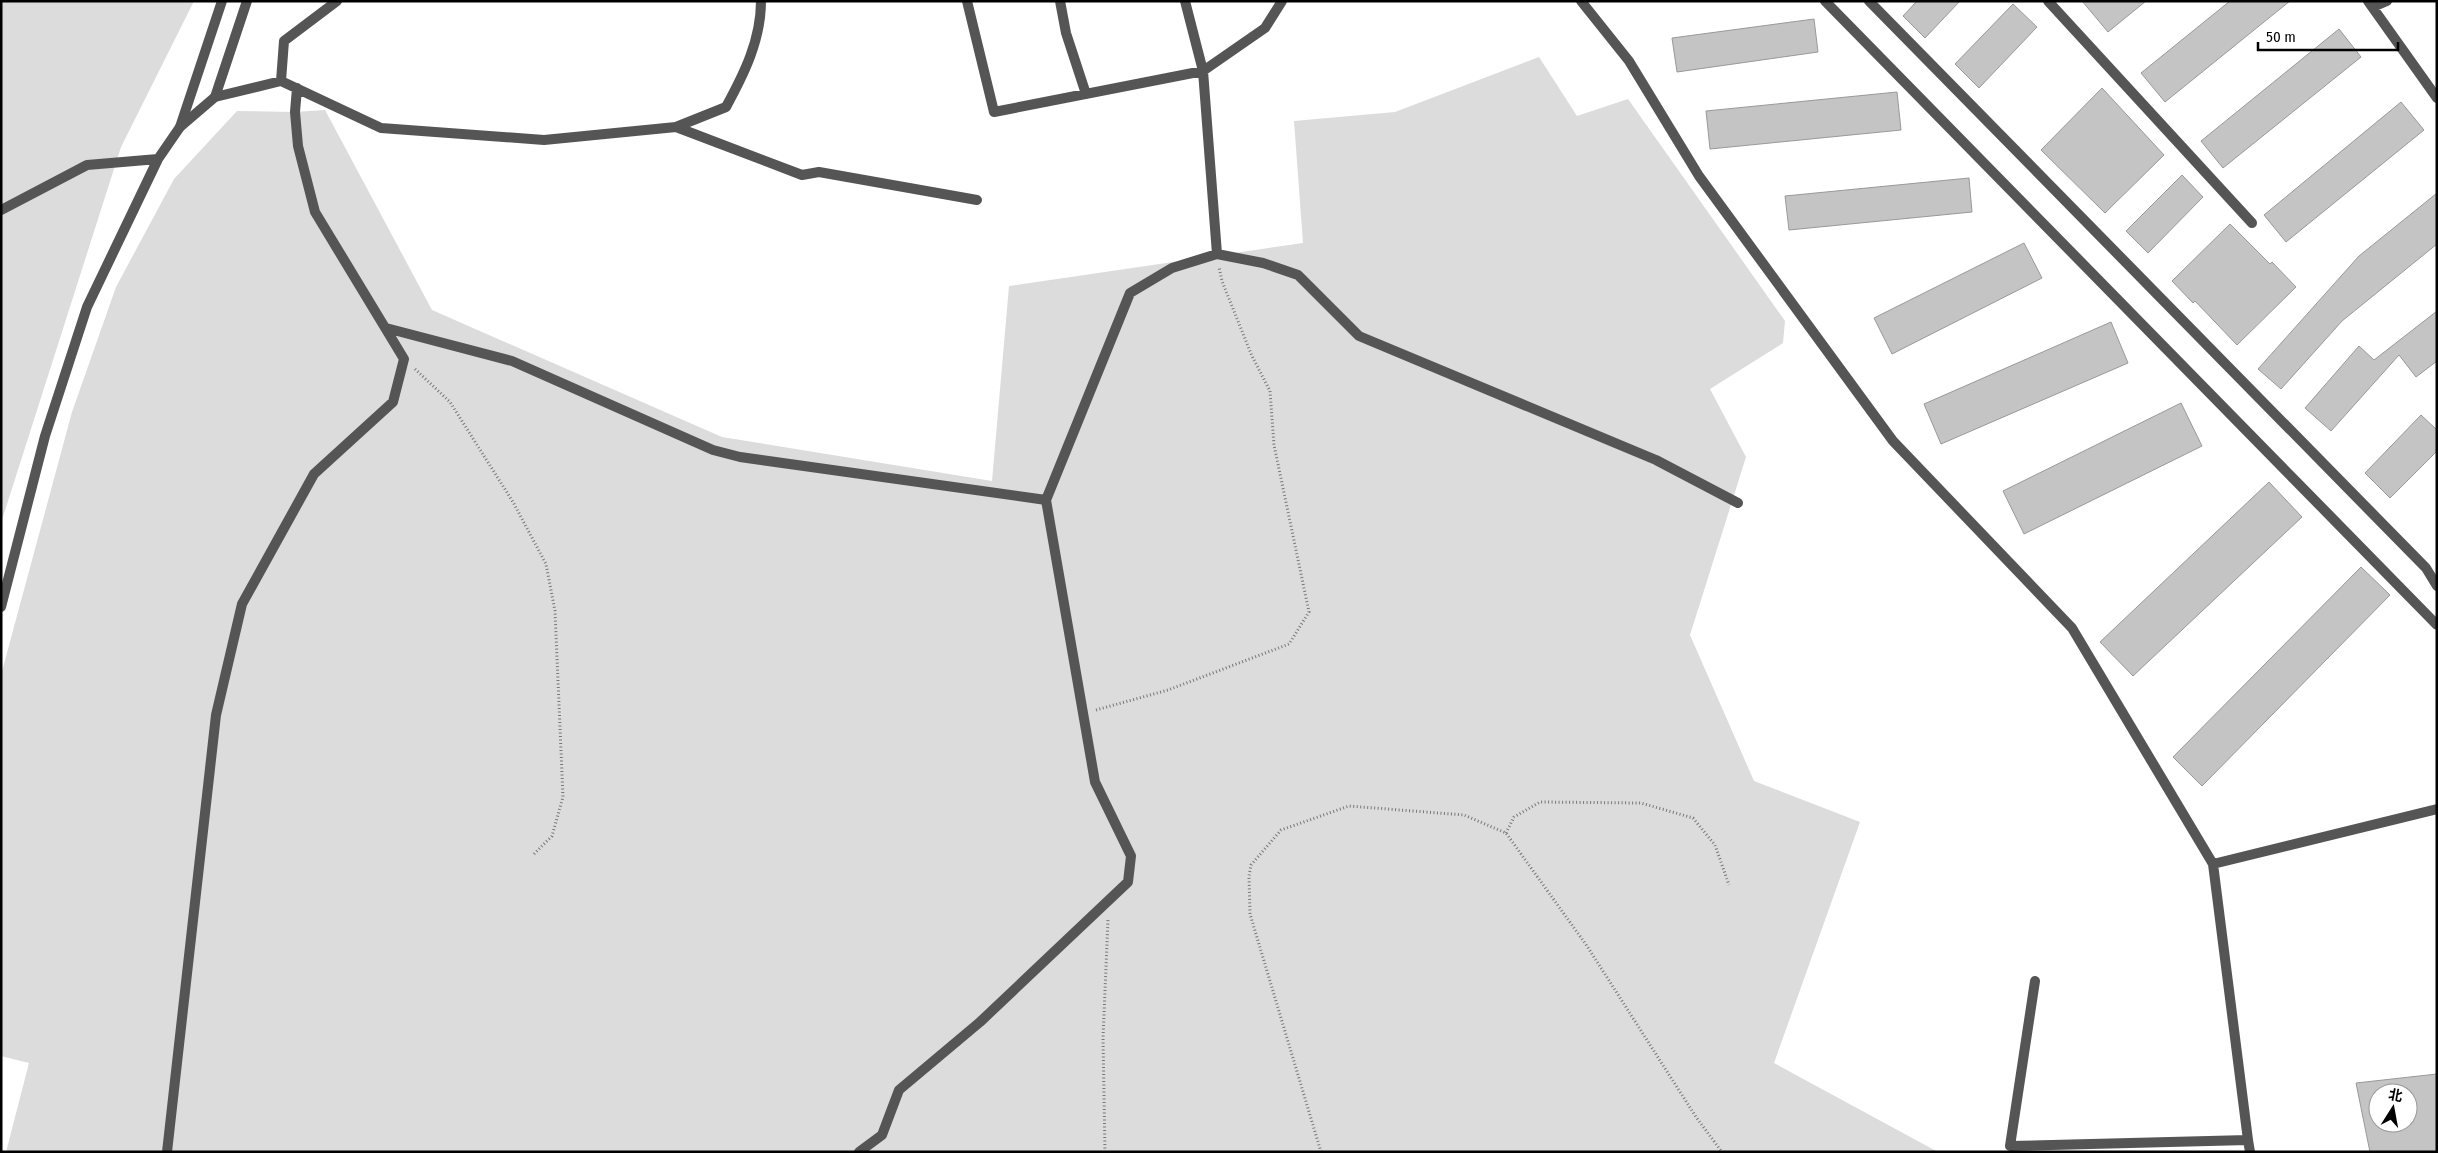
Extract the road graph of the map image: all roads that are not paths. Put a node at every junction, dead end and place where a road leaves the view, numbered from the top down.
1 (222, 1) edge
2 (247, 1) edge
3 (337, 1) edge
4 (761, 1) edge
5 (967, 1) edge
6 (1060, 1) edge
7 (1185, 1) edge
8 (1282, 1) edge
9 (1581, 1) edge
10 (1825, 1) edge
11 (1869, 1) edge
12 (2048, 1) edge
13 (2387, 1) edge
14 (2370, 4) edge
15 (1203, 71) junction
16 (281, 81) junction
17 (297, 88) junction
18 (1086, 94) junction
19 (214, 96) junction
20 (2437, 98) edge
21 (180, 127) junction
22 (676, 127) junction
23 (158, 159) junction
24 (977, 200) dead end
25 (1, 210) edge
26 (2252, 223) dead end
27 (1217, 254) junction
28 (386, 328) junction
29 (1046, 500) junction
30 (1738, 503) dead end
31 (2437, 586) edge
32 (1, 607) edge
33 (2437, 625) edge
34 (2437, 809) edge
35 (2213, 864) junction
36 (2035, 981) dead end
37 (2248, 1140) junction
38 (167, 1152) edge
39 (859, 1152) edge
40 (2250, 1152) edge

1 - 21 street
2 - 19 street
3 - 16 street
4 - 22 street
5 - 18 street
6 - 18 street
7 - 15 street
8 - 15 street
9 - 35 street
10 - 33 street
11 - 31 street
12 - 26 street
13 - 14 street
14 - 20 street
15 - 18 street
15 - 27 street
16 - 17 street
16 - 19 street
17 - 22 street
17 - 28 street
19 - 21 street
21 - 23 street
22 - 24 street
23 - 25 street
23 - 32 street
27 - 29 street
27 - 30 street
28 - 29 street
28 - 38 street
29 - 39 street
34 - 35 street
35 - 37 street
36 - 37 street
37 - 40 street

